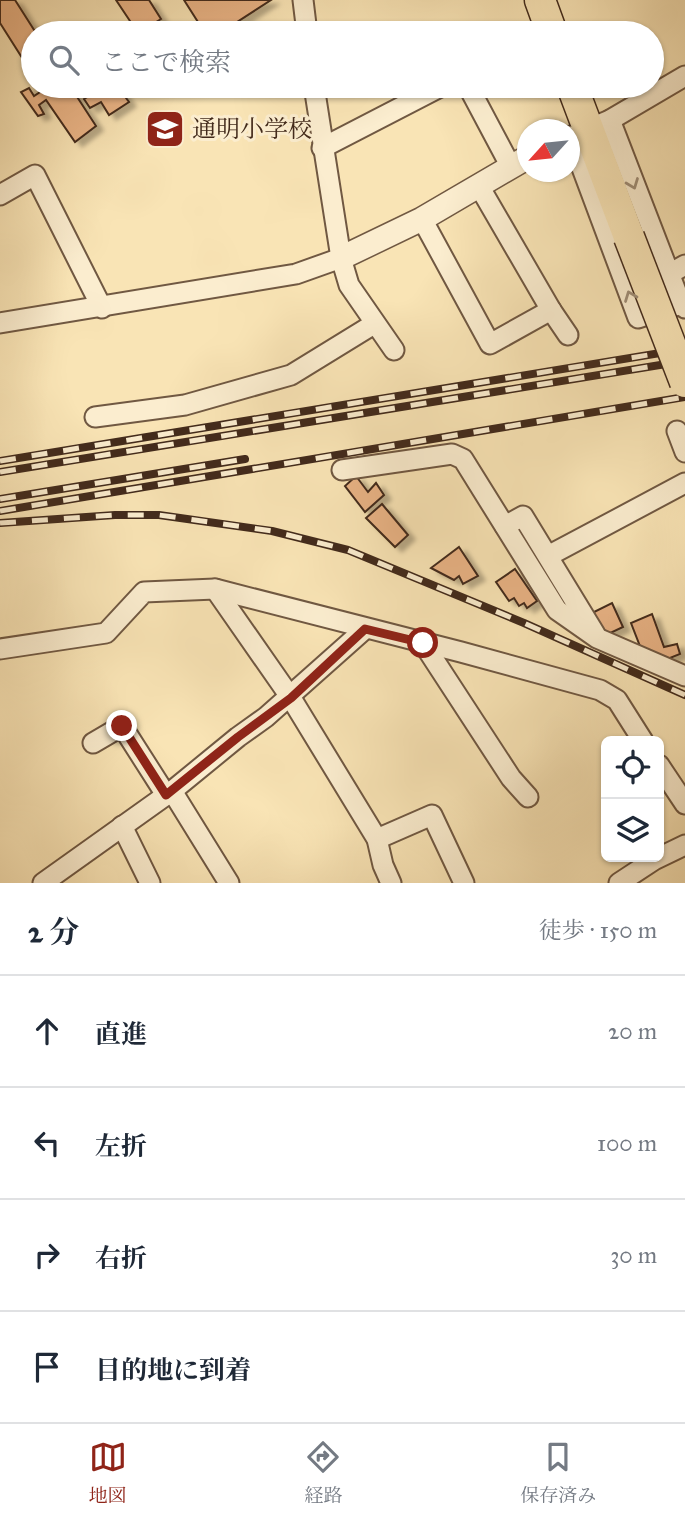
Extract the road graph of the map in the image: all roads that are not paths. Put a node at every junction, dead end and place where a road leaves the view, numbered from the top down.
1 (303, 0) edge
2 (540, 0) edge
3 (306, 21) edge
4 (547, 21) edge
5 (685, 76) edge
6 (664, 87) edge
7 (316, 98) edge
8 (419, 98) edge
9 (476, 98) edge
10 (575, 98) edge
11 (644, 98) edge
12 (584, 130) edge
13 (322, 148) junction
14 (517, 159) edge
15 (517, 163) edge
16 (479, 186) junction
17 (0, 195) edge
18 (422, 219) junction
19 (341, 258) junction
20 (677, 269) edge
21 (683, 306) edge
22 (102, 307) junction
23 (551, 310) junction
24 (0, 323) edge
25 (374, 324) junction
26 (568, 335) dead end
27 (394, 350) dead end
28 (685, 382) edge
29 (95, 417) dead end
30 (677, 431) dead end
31 (685, 452) edge
32 (342, 470) dead end
33 (685, 483) edge
34 (505, 526) junction
35 (548, 556) junction
36 (215, 589) junction
37 (365, 629) junction
38 (597, 638) junction
39 (423, 643) junction
40 (0, 649) edge
41 (685, 676) edge
42 (291, 698) junction
43 (640, 736) edge
44 (93, 743) dead end
45 (664, 772) edge
46 (169, 793) junction
47 (528, 797) dead end
48 (685, 804) edge
49 (122, 827) junction
50 (377, 839) junction
51 (685, 845) edge
52 (43, 883) edge
53 (150, 883) edge
54 (229, 883) edge
55 (391, 883) edge
56 (464, 883) edge
57 (620, 883) edge

1 - 3 street
2 - 4 main road
5 - 6 street
7 - 13 street
8 - 13 street
9 - 14 street
10 - 12 main road
11 - 12 street
12 -> 20 street
21 -> 12 street
12 - 28 main road, bridge
13 - 19 street
15 - 16 street
16 - 18 street
16 - 23 street
17 - 22 street
18 - 19 street
18 - 23 street
19 - 22 street
19 - 25 street
20 - 21 street
22 - 24 street
23 - 26 street
25 - 27 street
25 - 29 street
30 - 31 street
32 - 34 street
33 - 35 street
34 - 35 street
34 - 38 street
35 - 38 street
36 - 37 street
36 - 40 street
36 - 42 street
37 - 39 street
37 - 42 street
38 - 41 street
39 - 43 street
39 - 47 street
42 - 46 street
42 - 50 street
44 - 46 street
45 - 48 street
46 - 49 street
46 - 54 street
49 - 52 street
49 - 53 street
50 - 55 street
50 - 56 street
51 - 57 street

